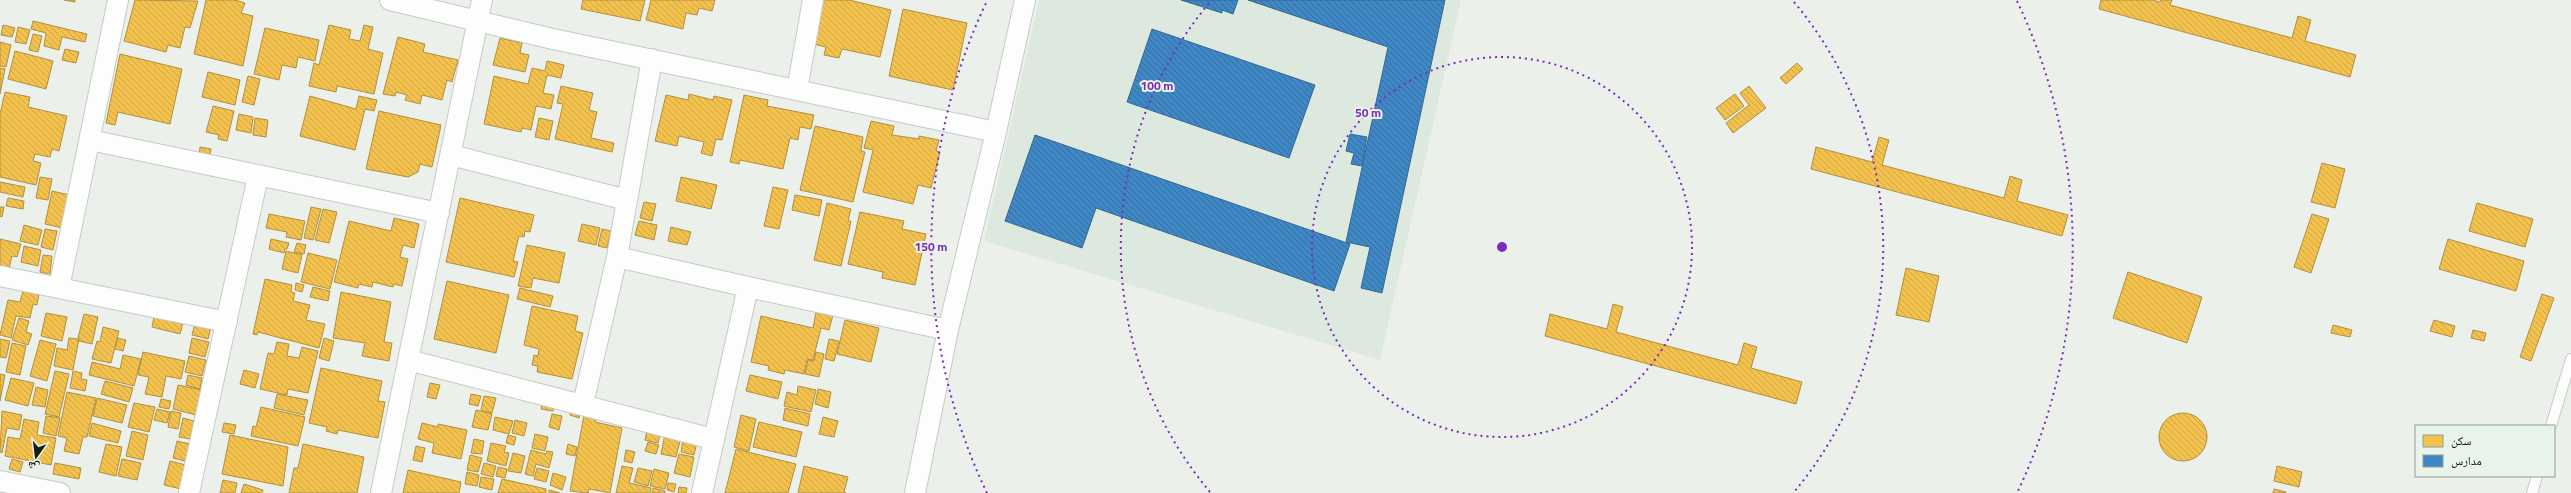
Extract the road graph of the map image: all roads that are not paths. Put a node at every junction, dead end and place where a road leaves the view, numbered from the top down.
1 (118, 0) edge
2 (390, 0) edge
3 (482, 0) edge
4 (813, 0) edge
5 (1024, 0) edge
6 (478, 21) junction
7 (652, 59) junction
8 (797, 90) junction
9 (996, 132) junction
10 (90, 140) junction
11 (451, 155) junction
12 (258, 176) junction
13 (627, 200) junction
14 (439, 213) junction
15 (617, 257) junction
16 (0, 276) edge
17 (748, 287) junction
18 (59, 288) junction
19 (226, 322) junction
20 (948, 330) junction
21 (2571, 359) edge
22 (408, 360) junction
23 (583, 404) junction
24 (2551, 425) edge
25 (714, 439) junction
26 (2537, 477) edge
27 (0, 481) edge
28 (60, 493) edge
29 (189, 493) edge
30 (381, 493) edge
31 (702, 493) edge
32 (915, 493) edge
33 (2532, 493) edge

1 - 10 street
2 - 6 street
3 - 6 street
4 - 8 street
5 - 9 street
6 - 7 street
6 - 11 street
7 - 8 street
7 - 13 street
8 - 9 street
9 - 20 street
10 - 12 street
10 - 18 street
11 - 13 street
11 - 14 street
12 - 14 street
12 - 19 street
13 - 15 street
14 - 22 street
15 - 17 street
15 - 23 street
16 - 18 street
17 - 20 street
17 - 25 street
18 - 19 street
19 - 29 street
20 - 32 street
21 - 24 lane
22 - 23 street
22 - 30 street
23 - 25 street
25 - 31 street
26 - 33 lane
27 - 28 street

